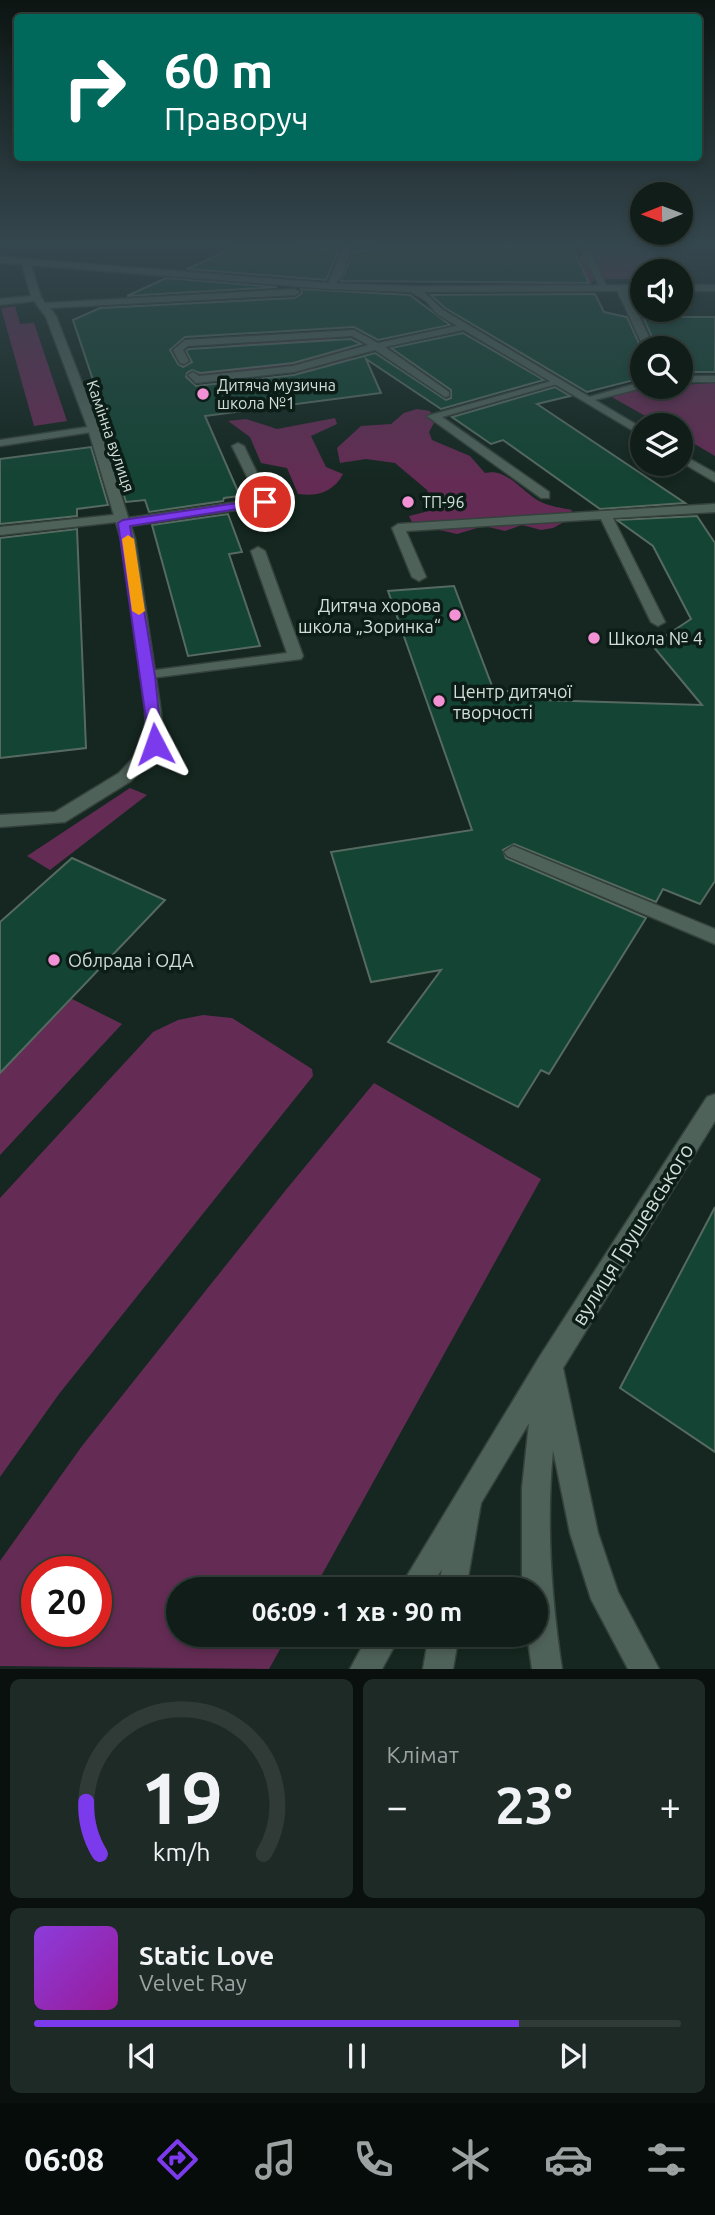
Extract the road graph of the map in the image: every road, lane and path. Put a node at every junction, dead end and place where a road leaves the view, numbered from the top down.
1 (54, 325) edge
2 (461, 325) edge
3 (465, 327) junction
4 (377, 346) junction
5 (184, 361) dead end
6 (193, 375) dead end
7 (715, 379) edge
8 (693, 380) edge
9 (559, 382) junction
10 (630, 388) edge
11 (445, 394) dead end
12 (587, 399) junction
13 (630, 426) edge
14 (94, 429) junction
15 (0, 443) edge
16 (238, 446) dead end
17 (693, 464) edge
18 (715, 478) edge
19 (545, 495) dead end
20 (715, 508) edge
21 (606, 514) junction
22 (122, 520) junction
23 (0, 531) edge
24 (258, 551) dead end
25 (419, 577) dead end
26 (658, 622) dead end
27 (148, 676) junction
28 (0, 821) edge
29 (513, 852) dead end
30 (715, 937) edge
31 (714, 1105) edge
32 (549, 1365) junction
33 (470, 1495) junction
34 (420, 1577) edge
35 (454, 1577) edge
36 (378, 1647) edge
37 (442, 1647) edge
38 (365, 1669) edge
39 (438, 1669) edge
40 (547, 1669) edge
41 (644, 1669) edge

1 - 14 street, Камінна вулиця
2 - 3 street
3 - 4 street
3 - 9 street
4 - 5 street
4 - 6 street
4 - 11 street
7 - 8 street
9 - 12 street
9 - 19 street
10 - 12 street
12 - 13 street
14 - 15 street
14 - 22 street, Камінна вулиця
16 - 22 street
17 - 18 street
20 - 21 street
21 - 25 street
21 - 26 street
22 - 23 street
22 - 27 street, Камінна вулиця
24 - 27 street
27 - 28 street, Камінна вулиця
29 - 30 street
31 - 32 street, вулиця Грушевського
32 - 33 street, вулиця Грушевського
32 - 40 street, вулиця Грушевського
32 - 41 street
33 - 34 street, вулиця Грушевського
33 - 35 street, вулиця Грушевського
36 - 38 street
37 - 39 street

